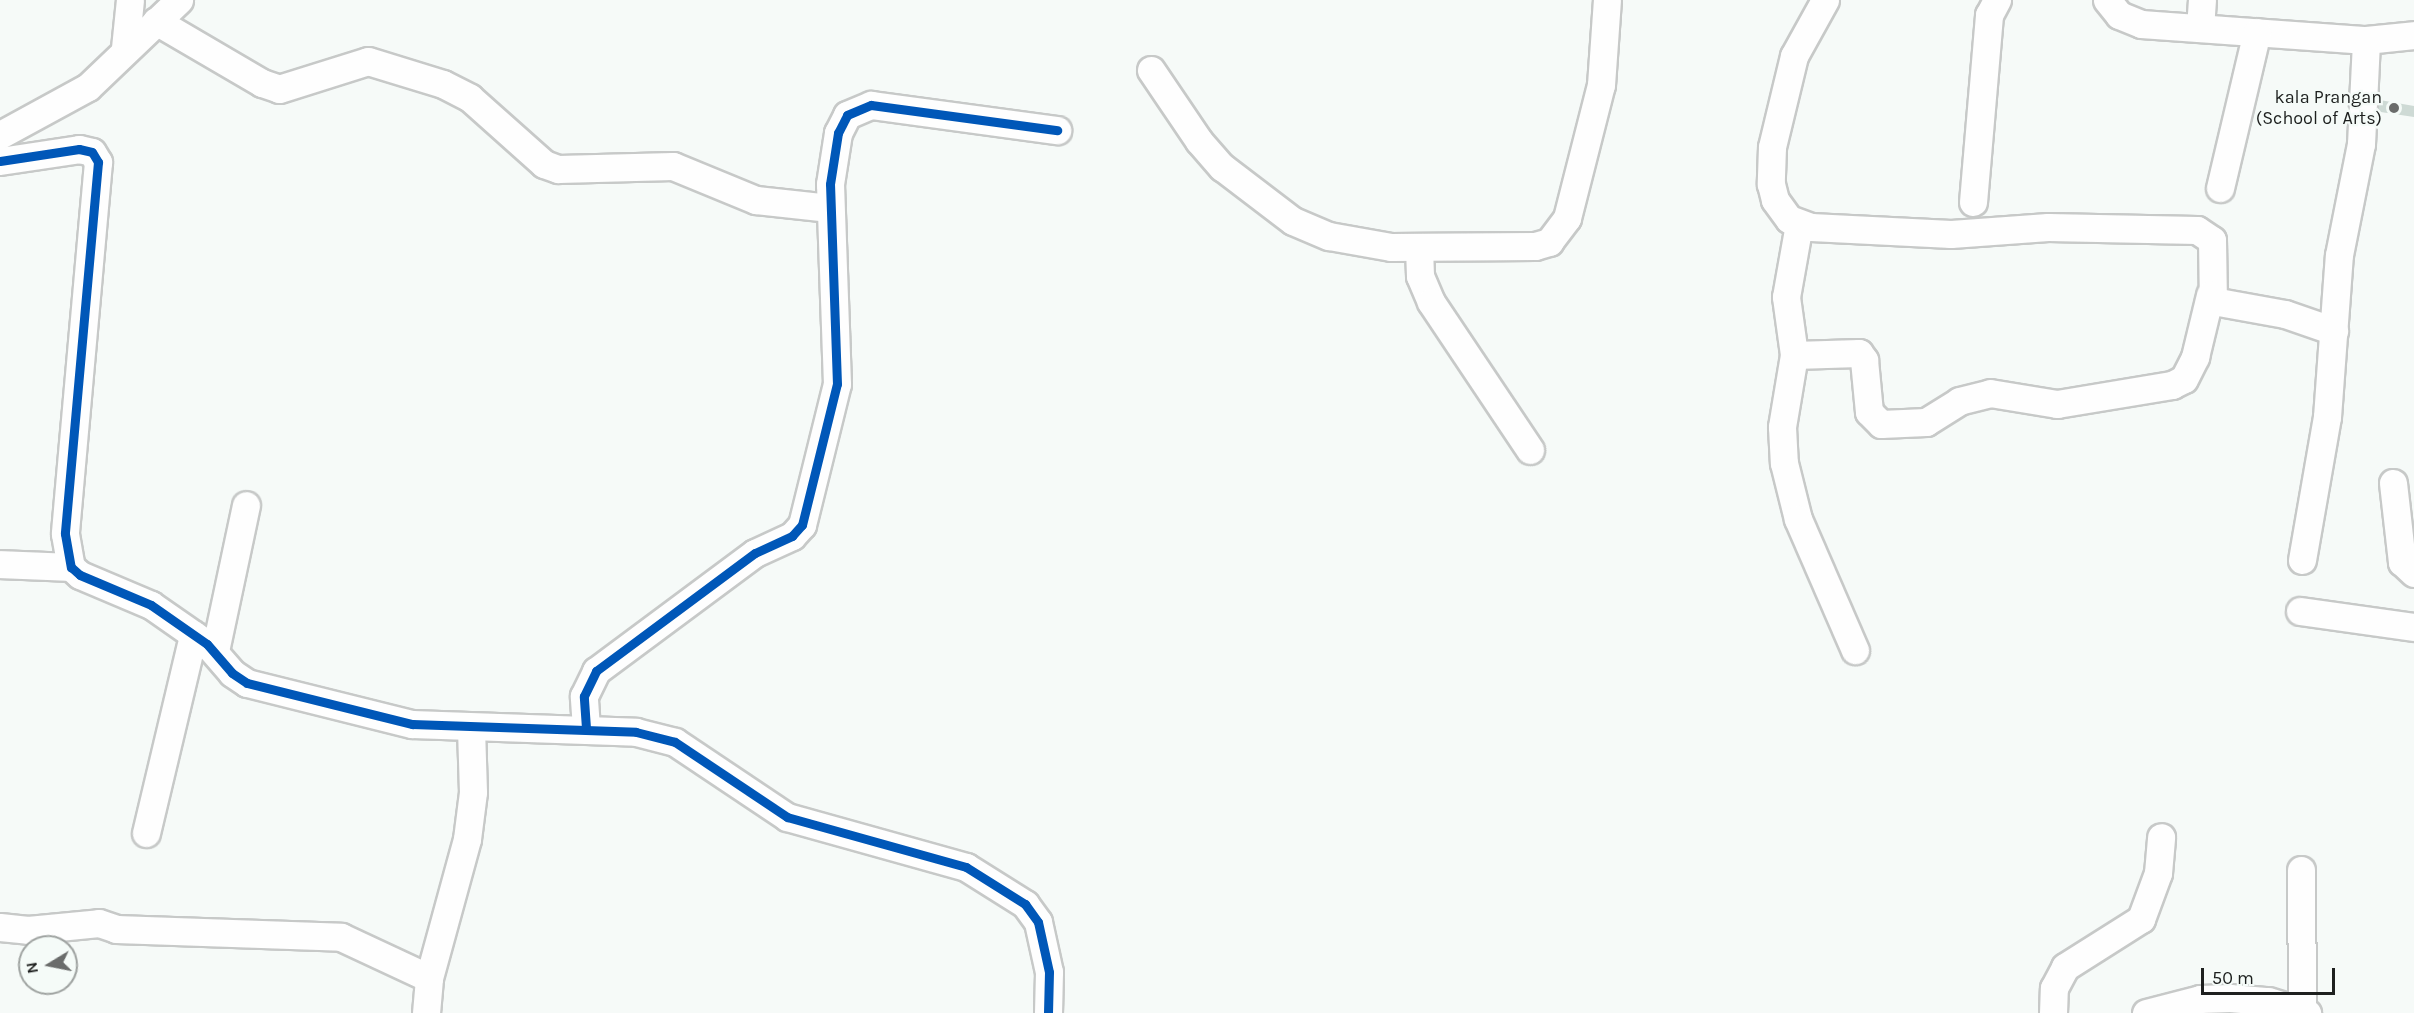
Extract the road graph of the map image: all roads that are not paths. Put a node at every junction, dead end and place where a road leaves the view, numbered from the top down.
1 (130, 0) edge
2 (179, 0) edge
3 (1607, 0) edge
4 (1825, 0) edge
5 (1997, 0) edge
6 (2107, 0) edge
7 (2202, 0) edge
8 (156, 21) junction
9 (2200, 28) junction
10 (2258, 32) junction
11 (2414, 35) edge
12 (2366, 40) junction
13 (125, 48) junction
14 (1151, 70) dead end
15 (1057, 130) dead end
16 (0, 135) edge
17 (0, 161) edge
18 (2220, 188) dead end
19 (1973, 202) dead end
20 (830, 208) junction
21 (1799, 224) junction
22 (1419, 247) junction
23 (2210, 295) junction
24 (2334, 331) junction
25 (1794, 356) junction
26 (1530, 450) dead end
27 (2393, 483) dead end
28 (246, 505) dead end
29 (2302, 560) dead end
30 (0, 564) edge
31 (71, 567) junction
32 (2414, 573) edge
33 (2300, 611) dead end
34 (2414, 627) edge
35 (193, 635) junction
36 (1854, 650) dead end
37 (215, 651) junction
38 (471, 728) junction
39 (586, 728) junction
40 (146, 833) dead end
41 (2161, 837) dead end
42 (2301, 870) dead end
43 (0, 927) edge
44 (429, 978) junction
45 (2197, 1006) edge
46 (2304, 1012) edge
47 (426, 1013) edge
48 (1048, 1013) edge
49 (2053, 1013) edge
50 (2146, 1013) edge

1 - 13 street
2 - 8 street
3 - 22 street
4 - 21 street
5 - 19 street
6 - 9 street
7 - 9 street
8 - 13 street
8 - 20 street
9 - 10 street
10 - 12 street
10 - 18 street
11 - 12 street
12 - 24 street
13 - 16 street
14 - 22 street
15 - 20 street
17 - 31 street
20 - 39 street
21 - 23 street
21 - 25 street
22 - 26 street
23 - 24 street
23 - 25 street
24 - 29 street
25 - 36 street
27 - 32 street
28 - 37 street
30 - 31 street
31 - 35 street
33 - 34 street
35 - 37 street
35 - 40 street
37 - 38 street
38 - 39 street
38 - 44 street
39 - 48 street
41 - 49 street
42 - 46 street
43 - 44 street
44 - 47 street
45 - 46 street
45 - 50 street

